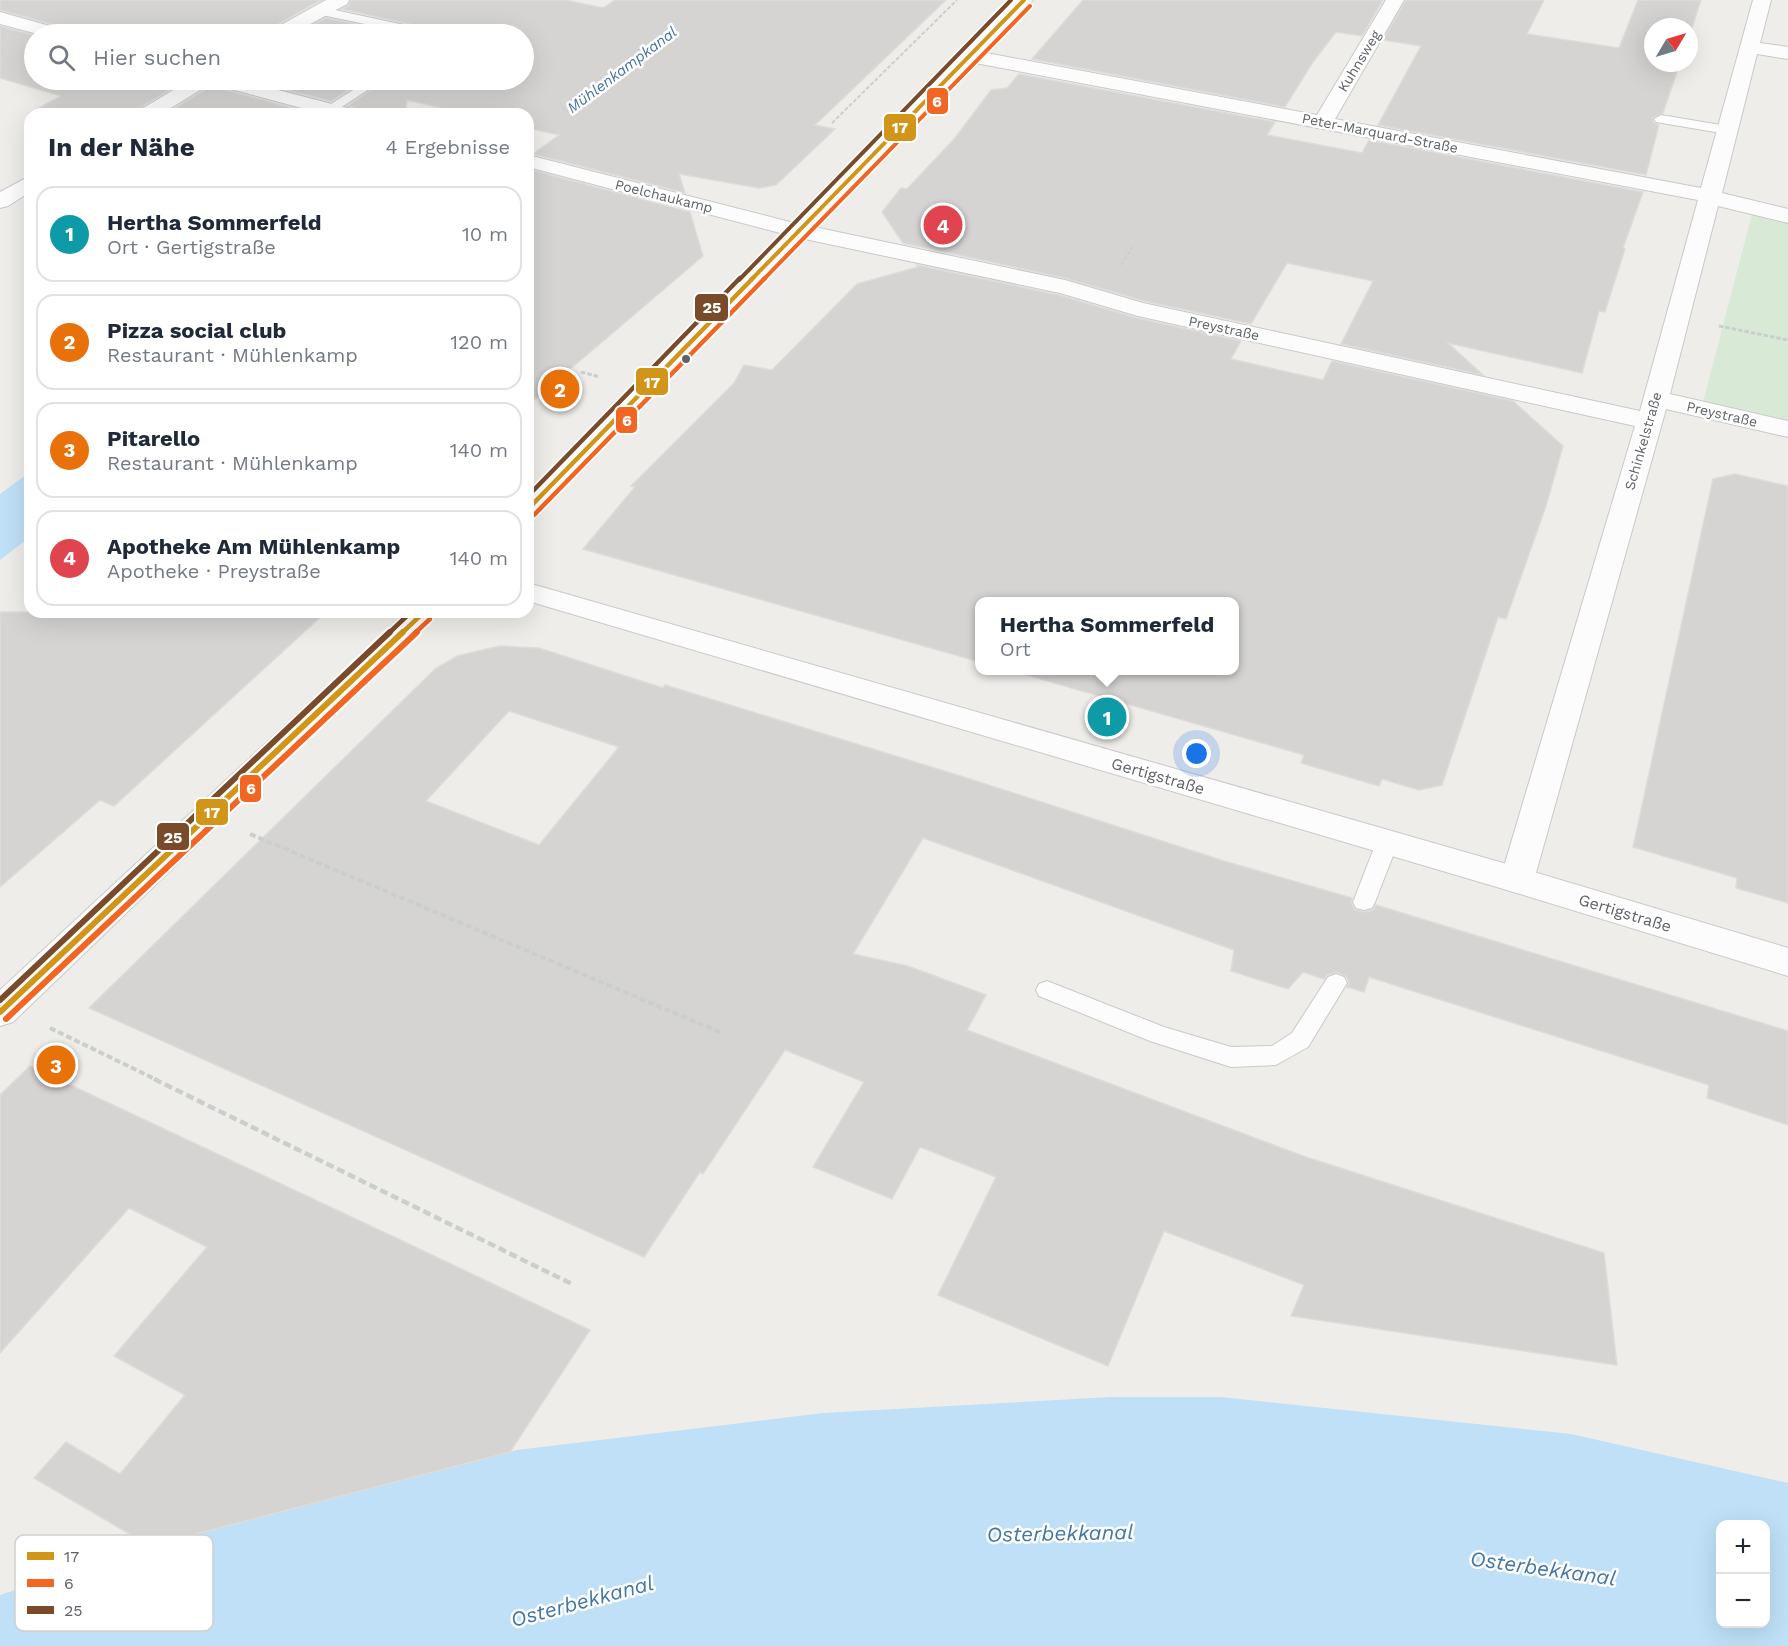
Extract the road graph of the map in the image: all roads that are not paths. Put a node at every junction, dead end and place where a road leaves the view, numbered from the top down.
1 (340, 0) edge
2 (1024, 0) edge
3 (1395, 0) edge
4 (1762, 0) edge
5 (321, 11) junction
6 (0, 18) edge
7 (297, 24) edge
8 (381, 24) edge
9 (24, 25) edge
10 (1749, 47) junction
11 (1788, 53) edge
12 (970, 56) junction
13 (187, 90) edge
14 (256, 90) edge
15 (365, 90) edge
16 (157, 108) edge
17 (324, 108) edge
18 (344, 108) edge
19 (1661, 119) dead end
20 (1323, 122) junction
21 (1727, 130) junction
22 (534, 163) edge
23 (24, 187) edge
24 (1708, 195) junction
25 (0, 201) edge
26 (1788, 216) edge
27 (800, 231) junction
28 (1653, 410) junction
29 (1788, 429) edge
30 (534, 503) edge
31 (534, 594) edge
32 (418, 618) edge
33 (1387, 843) junction
34 (1517, 880) junction
35 (1364, 902) dead end
36 (1788, 962) edge
37 (1336, 983) dead end
38 (1047, 990) dead end
39 (3, 1009) edge

1 - 5 street
2 - 12 street
3 - 20 street, Kuhnsweg
4 - 10 street, Schinkelstraße
5 - 7 street
5 - 8 lane
6 - 9 street
10 - 11 street
10 - 21 street, Schinkelstraße
12 - 20 street, Peter-Marquard-Straße
12 - 27 street
13 - 16 street
14 - 17 street
15 - 18 lane
19 - 21 lane
20 - 24 street, Peter-Marquard-Straße
21 - 24 street, Schinkelstraße
22 - 27 street, Poelchaukamp
23 - 25 street
24 - 26 street, Peter-Marquard-Straße
24 - 28 street, Schinkelstraße
27 - 28 street, Preystraße
27 - 30 street
28 - 29 street, Preystraße
28 - 34 street, Schinkelstraße
31 - 33 street, Gertigstraße
32 - 39 street
33 - 34 street, Gertigstraße
33 - 35 lane
34 - 36 street, Gertigstraße
37 - 38 lane

